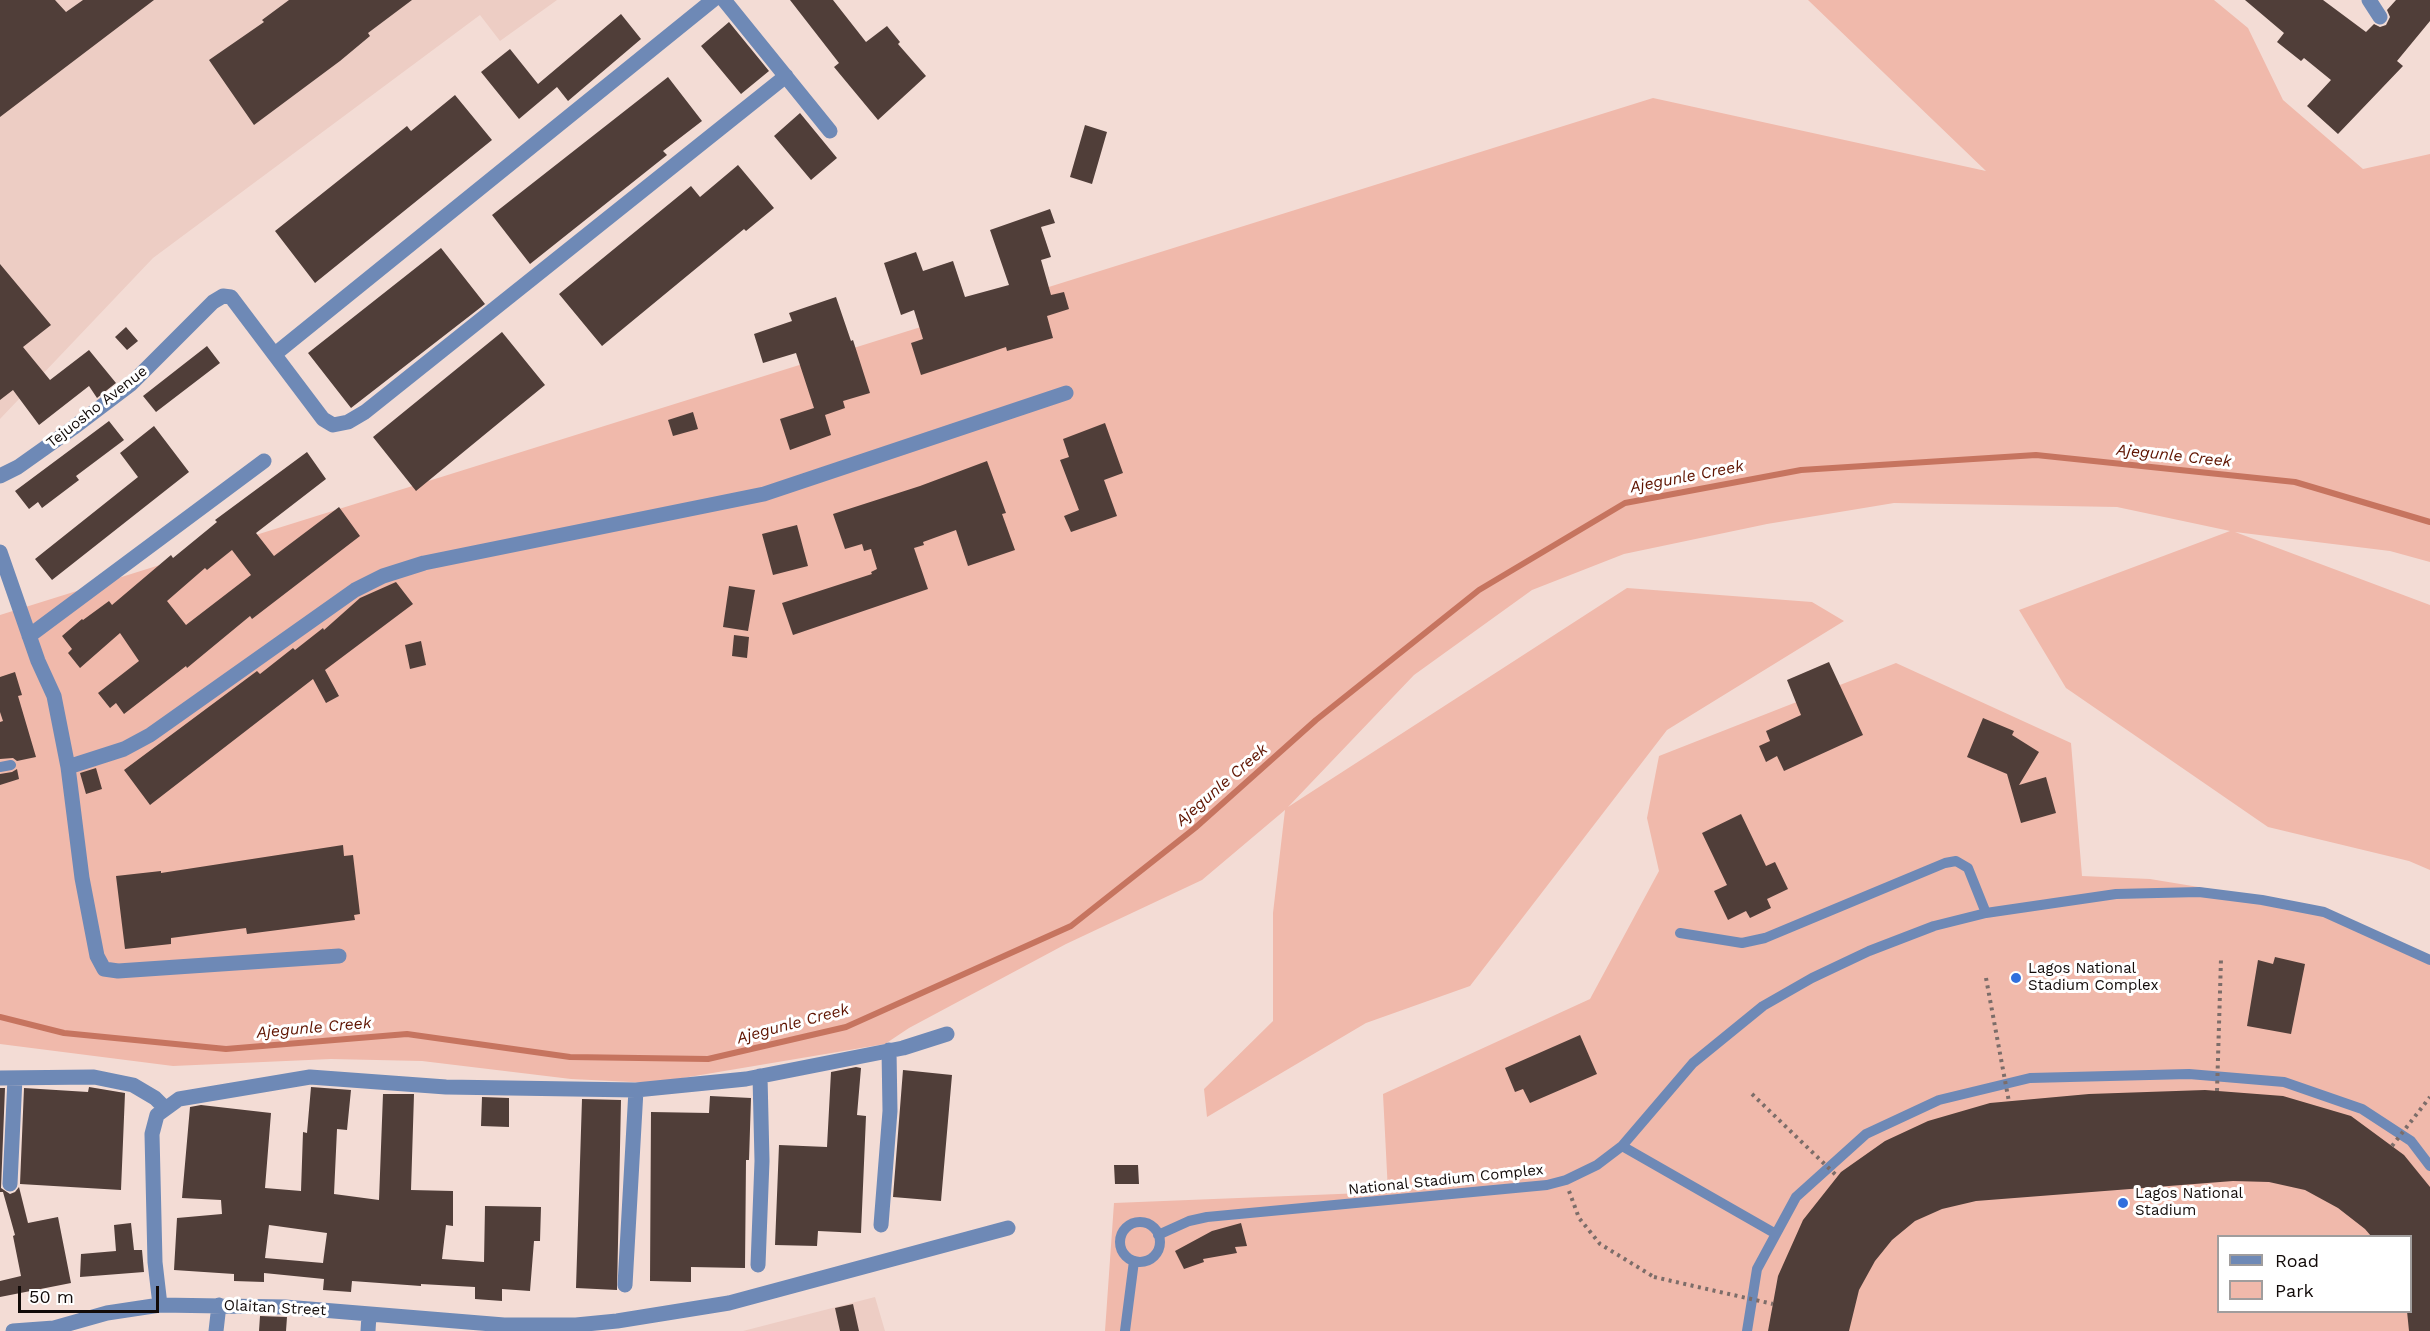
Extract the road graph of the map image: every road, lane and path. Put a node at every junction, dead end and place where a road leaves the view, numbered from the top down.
1 (713, 0) edge
2 (724, 0) edge
3 (2369, 0) edge
4 (2380, 17) dead end
5 (786, 76) junction
6 (830, 131) dead end
7 (275, 354) junction
8 (1066, 393) dead end
9 (264, 461) dead end
10 (0, 476) edge
11 (0, 552) edge
12 (29, 636) junction
13 (68, 767) junction
14 (1986, 912) junction
15 (1680, 933) dead end
16 (339, 956) dead end
17 (2221, 959) dead end
18 (2430, 960) edge
19 (1986, 978) dead end
20 (947, 1034) dead end
21 (889, 1050) junction
22 (760, 1076) junction
23 (8, 1078) edge
24 (636, 1090) junction
25 (2217, 1091) dead end
26 (1752, 1094) dead end
27 (2430, 1097) edge
28 (2009, 1102) dead end
29 (165, 1108) junction
30 (1622, 1146) junction
31 (2392, 1146) dead end
32 (2430, 1166) edge
33 (1838, 1177) dead end
34 (1566, 1180) junction
35 (10, 1184) dead end
36 (881, 1226) dead end
37 (1008, 1228) dead end
38 (1776, 1234) junction
39 (1158, 1235) junction
40 (1134, 1261) junction
41 (758, 1265) dead end
42 (625, 1285) dead end
43 (1773, 1304) dead end
44 (160, 1305) junction
45 (219, 1305) junction
46 (369, 1314) junction
47 (504, 1328) edge
48 (54, 1329) edge
49 (13, 1331) edge
50 (216, 1331) edge
51 (368, 1331) edge
52 (1125, 1331) edge
53 (1748, 1331) edge

1 - 7 street
2 - 5 street
3 - 4 street
5 - 6 street
5 - 7 street
7 - 10 street, Tejuosho Avenue
8 - 13 street
9 - 12 street
11 - 12 street
12 - 13 street
13 - 16 street
14 - 15 lane
14 - 18 lane, National Stadium Complex
14 - 30 lane, National Stadium Complex
17 - 25 path, bridge
19 - 28 path, bridge
20 - 21 street
21 - 22 street
21 - 36 street
22 - 24 street
22 - 41 street
23 - 29 street
23 - 35 street
24 - 29 street
24 - 42 street
26 - 33 path, bridge
27 - 31 path, bridge
29 - 44 street
30 - 34 lane, National Stadium Complex
30 - 38 lane
32 - 38 lane
34 - 39 lane, National Stadium Complex
34 - 43 path, bridge
37 - 47 street, Olaitan Street
38 - 53 lane
39 - 40 lane
39 - 40 lane
40 - 52 lane
44 - 45 street, Olaitan Street
44 - 48 street, Olaitan Street
45 - 46 street, Olaitan Street
45 - 50 street
46 - 47 street, Olaitan Street
46 - 51 street
48 - 49 street, Olaitan Street

